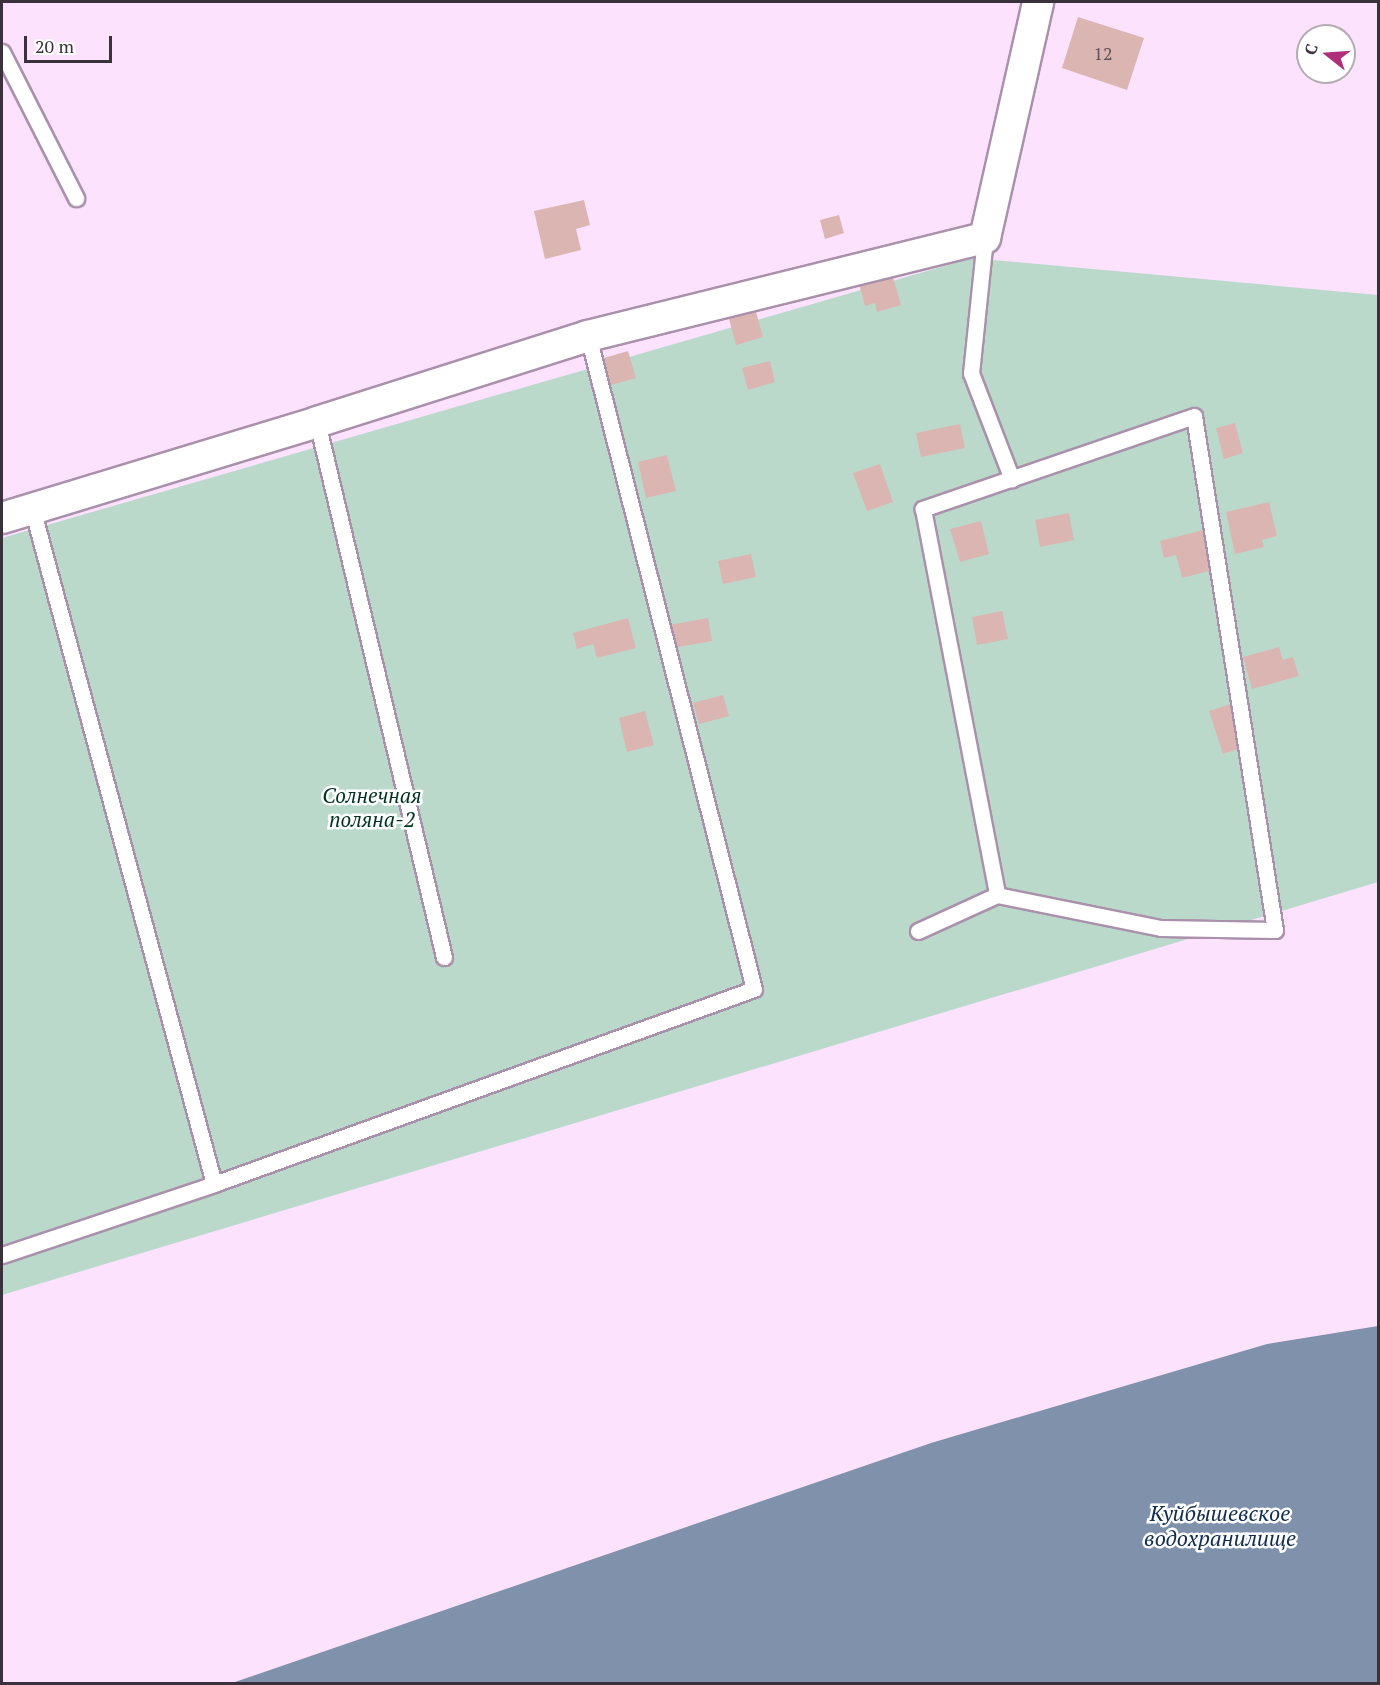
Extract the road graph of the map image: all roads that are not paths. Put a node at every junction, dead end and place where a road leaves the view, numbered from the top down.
1 (1038, 2) edge
2 (2, 51) edge
3 (76, 198) dead end
4 (985, 238) junction
5 (588, 336) junction
6 (317, 422) junction
7 (1011, 479) junction
8 (32, 508) junction
9 (2, 518) edge
10 (998, 895) junction
11 (918, 931) dead end
12 (444, 957) dead end
13 (214, 1184) junction
14 (2, 1255) edge

1 - 4 street
2 - 3 lane
4 - 5 street
4 - 7 lane
5 - 6 street
5 - 13 lane
6 - 8 street
6 - 12 lane
7 - 10 lane
7 - 10 lane
8 - 9 street
8 - 13 lane
10 - 11 lane
13 - 14 lane

